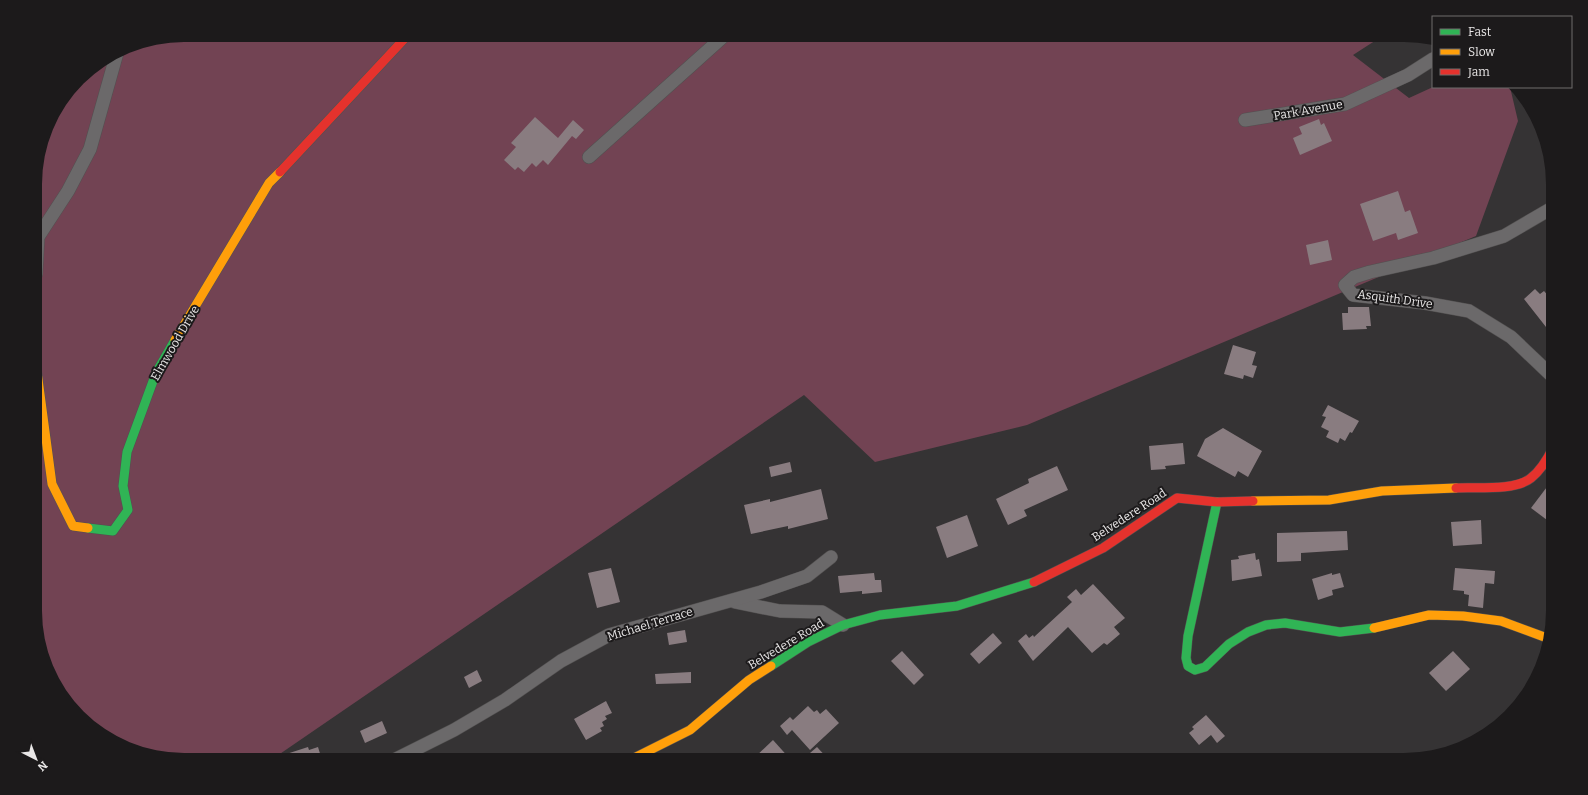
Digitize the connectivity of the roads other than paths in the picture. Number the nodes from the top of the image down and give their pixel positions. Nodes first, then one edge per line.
1 (401, 42) edge
2 (717, 42) edge
3 (115, 60) edge
4 (1432, 60) edge
5 (1245, 120) dead end
6 (589, 157) dead end
7 (1546, 212) edge
8 (42, 231) edge
9 (1546, 370) edge
10 (42, 409) edge
11 (1546, 460) edge
12 (1217, 502) junction
13 (832, 557) dead end
14 (726, 601) junction
15 (843, 625) junction
16 (1543, 637) edge
17 (408, 753) edge
18 (644, 753) edge

1 - 10 street, Elmwood Drive
2 - 6 street
3 - 8 street
4 - 5 street, Park Avenue
7 - 9 street, Asquith Drive
11 - 12 street
12 - 15 street, Belvedere Road
12 - 16 street
13 - 14 street, Michael Terrace
14 - 15 street
14 - 17 street, Michael Terrace
15 - 18 street, Belvedere Road

